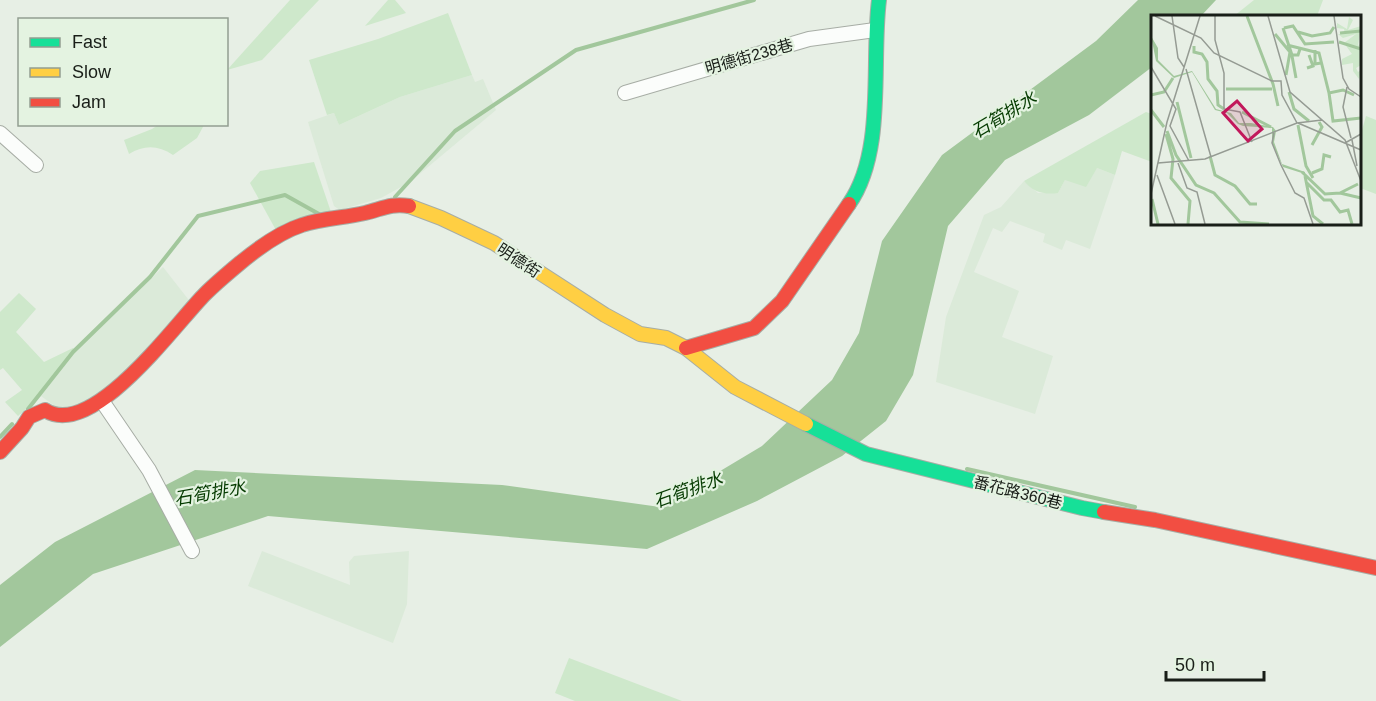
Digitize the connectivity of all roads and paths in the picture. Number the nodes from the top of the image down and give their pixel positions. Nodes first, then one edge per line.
1 (879, 0) edge
2 (875, 30) junction
3 (625, 93) dead end
4 (0, 134) edge
5 (36, 165) dead end
6 (686, 348) junction
7 (102, 401) junction
8 (0, 452) edge
9 (192, 551) dead end
10 (1376, 568) edge

1 - 2 street
2 - 3 street, 明德街238巷
2 - 6 street
4 - 5 street
6 - 7 street, 明德街
6 - 10 street, 番花路360巷
7 - 8 street, 明德街
7 - 9 street

